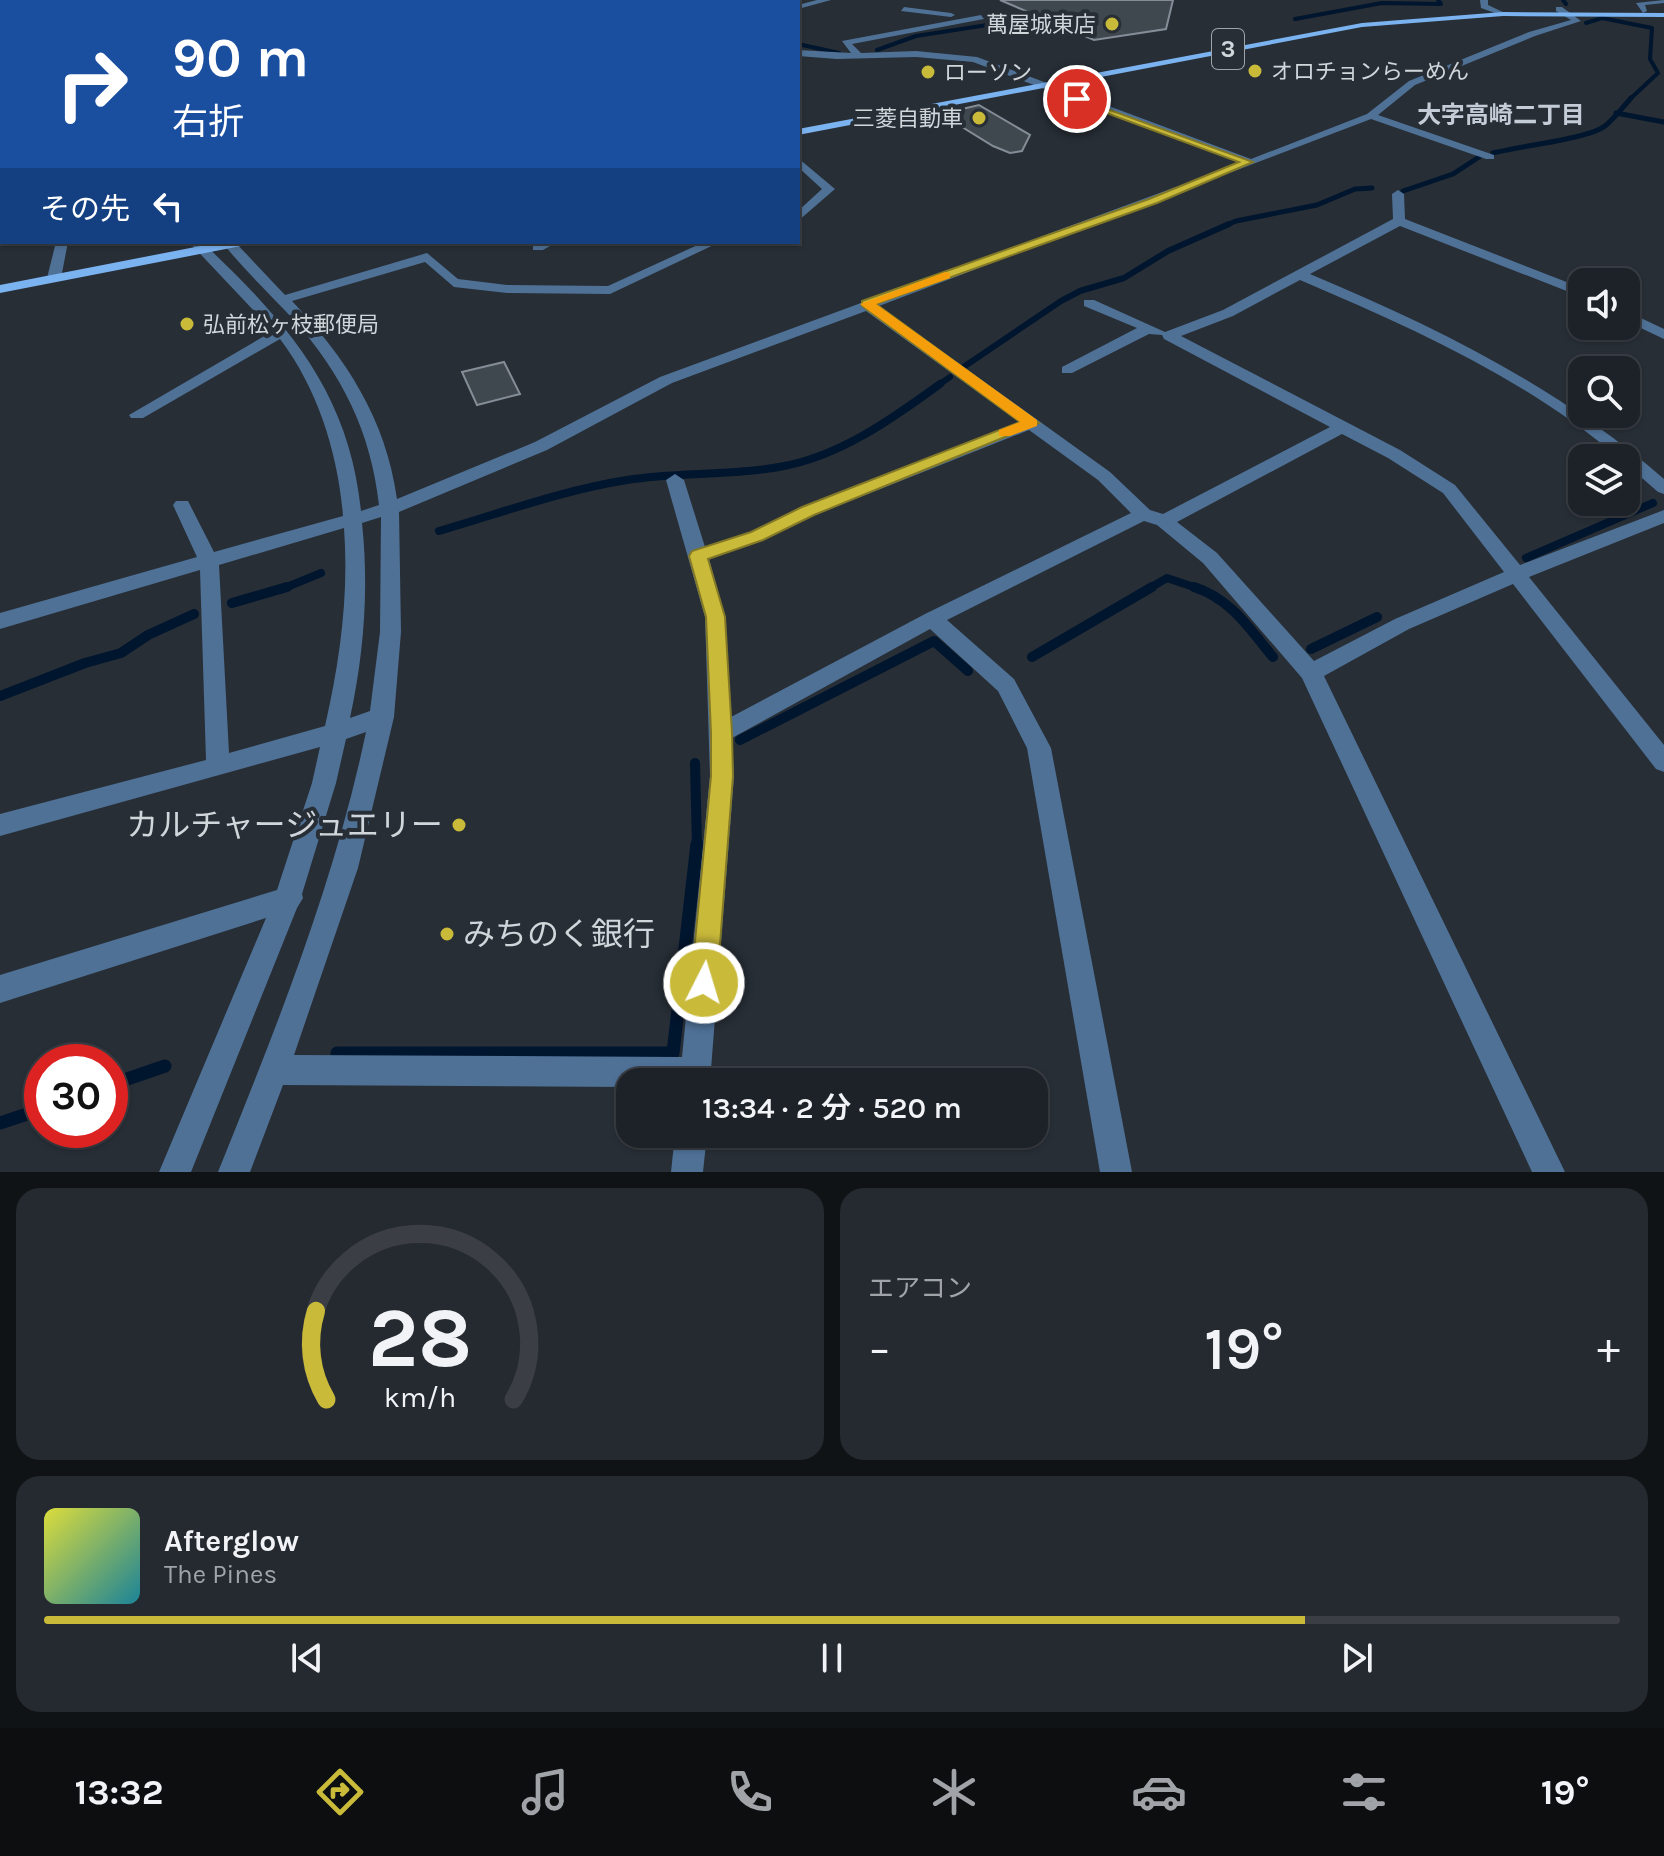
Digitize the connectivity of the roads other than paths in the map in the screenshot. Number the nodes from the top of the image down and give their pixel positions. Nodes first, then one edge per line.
1 (827, 0) edge
2 (1484, 0) edge
3 (1664, 1) edge
4 (1645, 4) edge
5 (800, 7) edge
6 (904, 9) dead end
7 (1563, 11) junction
8 (1498, 12) junction
9 (1664, 13) edge
10 (981, 17) dead end
11 (966, 19) junction
12 (800, 53) edge
13 (858, 55) junction
14 (1034, 82) junction
15 (1371, 116) junction
16 (800, 125) edge
17 (800, 132) edge
18 (1490, 157) dead end
19 (1248, 162) junction
20 (800, 163) edge
21 (1398, 194) dead end
22 (800, 215) edge
23 (1399, 221) junction
24 (62, 244) edge
25 (234, 244) edge
26 (710, 244) edge
27 (194, 245) edge
28 (55, 272) junction
29 (1300, 275) junction
30 (0, 277) edge
31 (1568, 287) edge
32 (0, 289) edge
33 (285, 299) junction
34 (1089, 303) dead end
35 (866, 304) junction
36 (1640, 322) edge
37 (1149, 328) junction
38 (282, 332) junction
39 (1664, 335) edge
40 (1169, 336) junction
41 (1067, 370) dead end
42 (137, 415) dead end
43 (1031, 423) junction
44 (1342, 427) junction
45 (675, 480) dead end
46 (1664, 488) edge
47 (182, 505) dead end
48 (391, 508) junction
49 (1143, 514) junction
50 (1664, 516) edge
51 (356, 518) junction
52 (1164, 521) junction
53 (698, 556) junction
54 (209, 562) junction
55 (1514, 576) junction
56 (932, 619) junction
57 (0, 621) edge
58 (1311, 673) junction
59 (383, 717) junction
60 (721, 733) junction
61 (338, 734) junction
62 (1664, 762) edge
63 (218, 767) junction
64 (0, 825) edge
65 (290, 898) junction
66 (0, 989) edge
67 (697, 1068) edge
68 (273, 1070) junction
69 (616, 1076) edge
70 (690, 1148) edge
71 (175, 1172) edge
72 (234, 1172) edge
73 (687, 1172) edge
74 (1116, 1172) edge
75 (1549, 1172) edge

1 - 5 street
2 - 8 street
3 - 4 street
4 - 7 main road, 3
4 - 9 main road, 3
6 - 11 street
7 - 8 main road, 3
7 - 9 main road, 3
7 - 15 street
8 - 14 main road, 3
10 - 11 street
11 - 13 street
12 - 13 street
13 - 14 street
14 - 16 main road, 3
14 - 17 main road, 3
14 - 19 street
15 - 18 street
15 - 19 street
19 - 35 street
20 - 22 street
21 - 23 street
23 - 29 street
23 - 31 street
24 - 28 street
25 - 33 street
26 - 33 street
27 - 28 main road
27 - 28 main road
27 - 38 street
28 - 30 main road
28 - 32 main road
29 - 40 street
29 - 46 street
33 - 48 street
34 - 37 street
35 - 43 street
35 - 48 street
36 - 39 street
37 - 40 street
37 - 41 street
38 - 42 street
38 - 51 street
40 - 44 street
43 - 49 street
43 - 53 street
44 - 52 street
44 - 55 street
45 - 53 street
47 - 54 street
48 - 51 street
48 - 59 street
49 - 52 street
49 - 56 street
50 - 55 street
51 - 54 street
51 - 61 street
52 - 58 street
53 - 60 street
54 - 57 street
54 - 63 street
55 - 58 street
55 - 62 street
56 - 60 street
56 - 74 street
58 - 75 street
59 - 61 street
59 - 68 street
60 - 67 street
61 - 63 street
61 - 65 street
63 - 64 street
65 - 66 street
65 - 71 street
68 - 69 street
68 - 72 street
70 - 73 street

